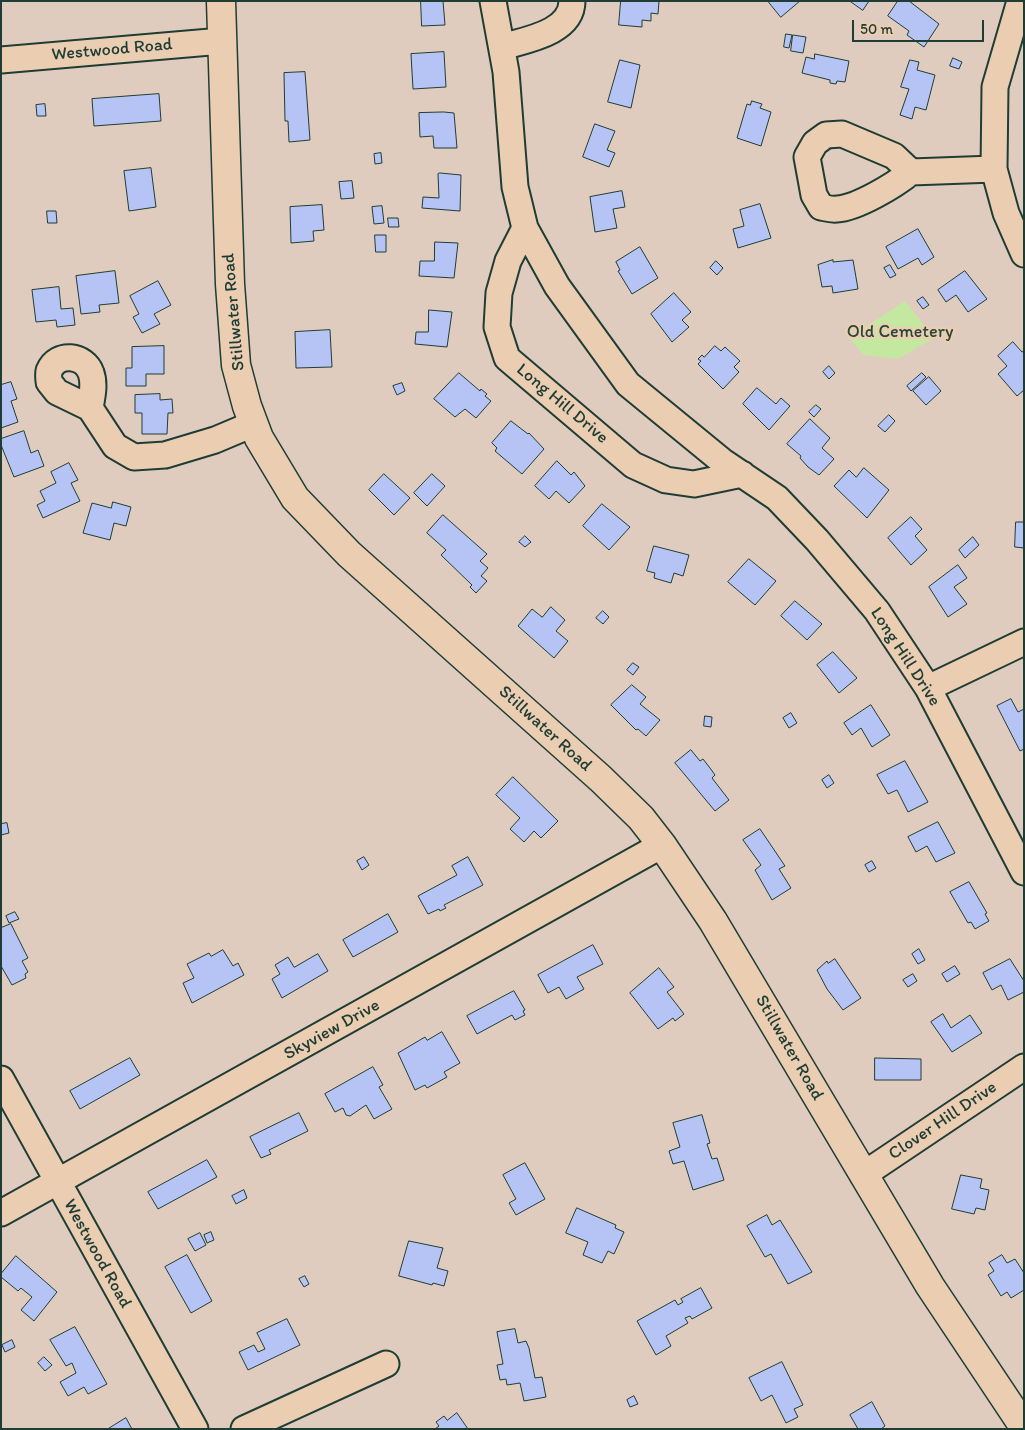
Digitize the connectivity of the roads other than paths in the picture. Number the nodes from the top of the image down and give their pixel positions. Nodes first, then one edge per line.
1 (221, 1) edge
2 (494, 1) edge
3 (572, 1) edge
4 (1020, 1) edge
5 (222, 41) junction
6 (502, 47) junction
7 (1, 60) edge
8 (994, 170) junction
9 (911, 172) dead end
10 (525, 228) junction
11 (1024, 254) edge
12 (90, 408) dead end
13 (253, 424) junction
14 (742, 474) junction
15 (1024, 642) edge
16 (928, 688) junction
17 (662, 845) junction
18 (1024, 872) edge
19 (1024, 1067) edge
20 (1, 1079) edge
21 (863, 1175) junction
22 (56, 1180) junction
23 (1, 1213) edge
24 (386, 1364) dead end
25 (1024, 1427) edge
26 (195, 1429) edge
27 (244, 1429) edge

1 - 5 main road, Stillwater Road
2 - 6 street, Long Hill Drive
3 - 6 street
4 - 8 street
5 - 7 street, Westwood Road
5 - 13 main road, Stillwater Road
6 - 10 street, Long Hill Drive
8 - 9 street
8 - 11 street
10 - 14 street, Long Hill Drive
10 - 14 street, Long Hill Drive
12 - 13 street
13 - 17 main road, Stillwater Road
14 - 16 street, Long Hill Drive
15 - 16 street
16 - 18 street, Long Hill Drive
17 - 21 main road, Stillwater Road
17 - 22 street, Skyview Drive
19 - 21 street, Clover Hill Drive
20 - 22 street, Westwood Road
21 - 25 main road, Stillwater Road
22 - 23 street, Skyview Drive
22 - 26 street, Westwood Road
24 - 27 street

